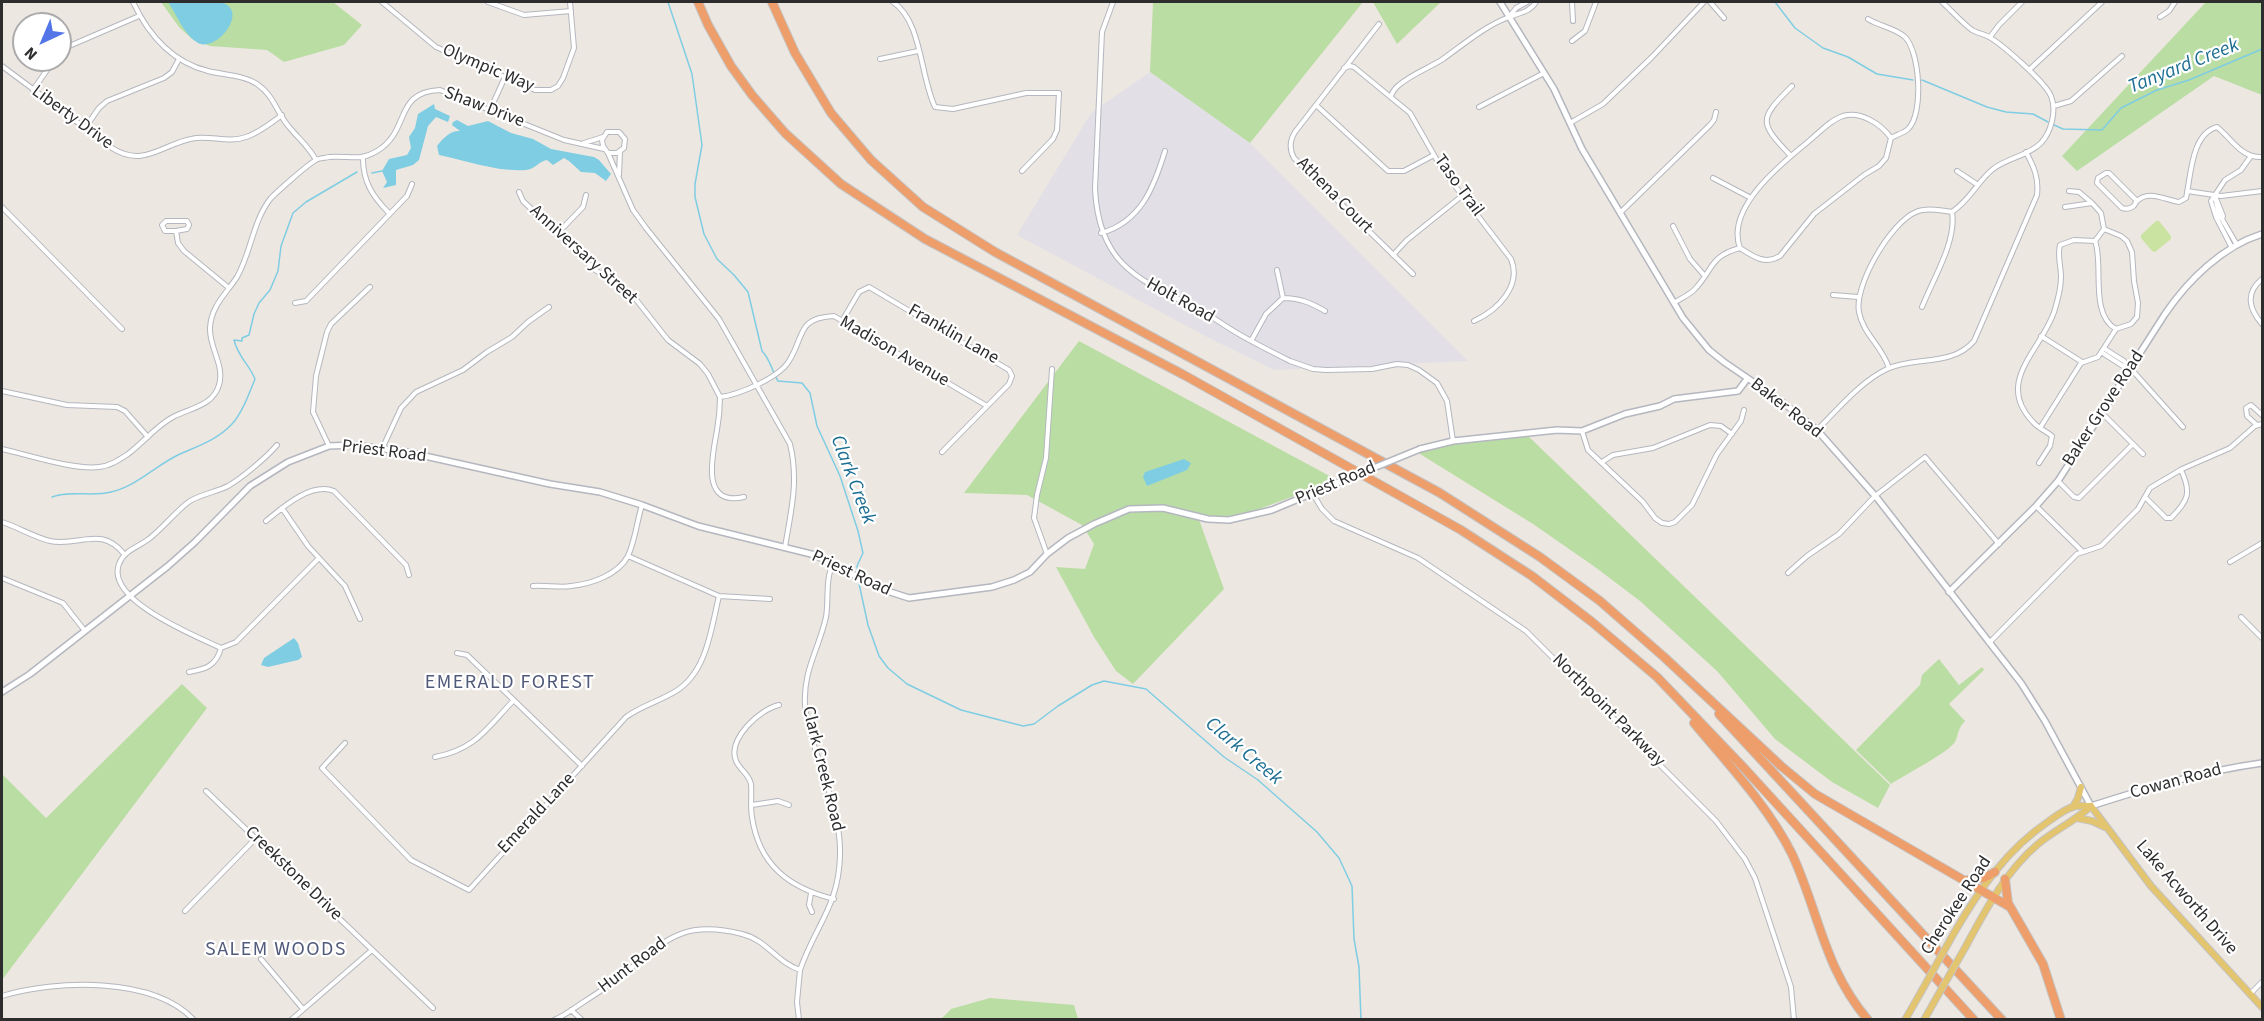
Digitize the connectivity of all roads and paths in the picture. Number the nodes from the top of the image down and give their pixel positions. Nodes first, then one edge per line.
1 (133, 2) edge
2 (382, 2) edge
3 (488, 2) edge
4 (570, 2) edge
5 (698, 2) edge
6 (772, 2) edge
7 (893, 2) edge
8 (1113, 2) edge
9 (1500, 2) edge
10 (1527, 2) edge
11 (1536, 2) edge
12 (1572, 2) edge
13 (1596, 2) edge
14 (1704, 2) edge
15 (1710, 2) edge
16 (1942, 2) edge
17 (2020, 2) edge
18 (2102, 2) edge
19 (2175, 2) edge
20 (571, 11) junction
21 (139, 16) junction
22 (1509, 17) junction
23 (2160, 17) dead end
24 (1724, 18) dead end
25 (1868, 19) dead end
26 (1573, 21) dead end
27 (1379, 24) dead end
28 (1990, 37) junction
29 (1572, 41) dead end
30 (72, 45) edge
31 (918, 51) junction
32 (2122, 56) dead end
33 (179, 59) junction
34 (880, 59) dead end
35 (2, 66) edge
36 (1344, 68) junction
37 (2029, 70) junction
38 (46, 72) edge
39 (1544, 73) junction
40 (505, 77) junction
41 (1792, 86) dead end
42 (33, 90) junction
43 (1391, 96) junction
44 (1317, 105) junction
45 (2054, 106) junction
46 (1479, 107) dead end
47 (490, 110) junction
48 (1716, 112) dead end
49 (282, 115) junction
50 (1570, 123) junction
51 (85, 128) junction
52 (603, 137) junction
53 (1891, 138) junction
54 (584, 144) junction
55 (606, 151) junction
56 (1165, 151) dead end
57 (620, 152) junction
58 (2026, 153) junction
59 (1434, 155) junction
60 (1791, 156) junction
61 (2251, 156) junction
62 (2262, 157) edge
63 (363, 159) junction
64 (316, 160) junction
65 (1022, 171) dead end
66 (1957, 171) dead end
67 (619, 176) junction
68 (1713, 178) dead end
69 (412, 184) dead end
70 (1978, 185) junction
71 (2070, 191) dead end
72 (2187, 191) junction
73 (519, 192) dead end
74 (2262, 192) edge
75 (586, 195) dead end
76 (1463, 195) junction
77 (2215, 196) junction
78 (1750, 198) junction
79 (2136, 202) junction
80 (2092, 203) junction
81 (2, 207) edge
82 (2065, 207) dead end
83 (1952, 212) junction
84 (389, 213) junction
85 (1620, 214) junction
86 (1673, 226) dead end
87 (2104, 230) junction
88 (176, 231) junction
89 (1101, 233) junction
90 (557, 234) junction
91 (2262, 234) edge
92 (2095, 241) junction
93 (2235, 247) junction
94 (1740, 248) junction
95 (1393, 255) junction
96 (1276, 270) dead end
97 (1413, 274) dead end
98 (1704, 275) junction
99 (2262, 279) edge
100 (370, 287) dead end
101 (229, 288) junction
102 (1833, 295) dead end
103 (1858, 297) junction
104 (1283, 298) junction
105 (295, 303) dead end
106 (1674, 303) junction
107 (549, 307) dead end
108 (1922, 307) dead end
109 (1325, 311) dead end
110 (842, 321) junction
111 (1474, 321) dead end
112 (2262, 324) edge
113 (122, 329) dead end
114 (2116, 329) junction
115 (2041, 336) junction
116 (1251, 341) junction
117 (2103, 350) junction
118 (2082, 362) junction
119 (1889, 368) junction
120 (1052, 369) dead end
121 (2129, 370) junction
122 (1748, 379) junction
123 (756, 384) junction
124 (2, 391) edge
125 (720, 397) junction
126 (987, 406) junction
127 (1744, 410) dead end
128 (2102, 412) junction
129 (2262, 415) edge
130 (2260, 425) edge
131 (2183, 427) dead end
132 (2040, 428) junction
133 (1817, 430) junction
134 (1582, 431) junction
135 (1732, 434) junction
136 (148, 437) junction
137 (1452, 441) junction
138 (2133, 444) junction
139 (277, 445) dead end
140 (329, 446) junction
141 (2, 449) edge
142 (382, 449) junction
143 (942, 452) dead end
144 (2143, 454) dead end
145 (1602, 462) junction
146 (2039, 463) dead end
147 (2181, 470) junction
148 (2058, 481) junction
149 (1314, 494) junction
150 (1875, 496) junction
151 (744, 497) dead end
152 (2146, 498) junction
153 (642, 505) junction
154 (2036, 506) junction
155 (282, 508) junction
156 (266, 521) dead end
157 (2, 522) edge
158 (1999, 543) junction
159 (2262, 543) edge
160 (785, 548) junction
161 (2083, 552) junction
162 (124, 554) junction
163 (1047, 554) junction
164 (628, 556) junction
165 (319, 558) junction
166 (2229, 562) dead end
167 (833, 564) junction
168 (1788, 573) dead end
169 (409, 574) dead end
170 (2, 578) edge
171 (533, 586) dead end
172 (1949, 592) junction
173 (130, 595) junction
174 (719, 596) junction
175 (770, 599) dead end
176 (2241, 617) dead end
177 (360, 619) dead end
178 (85, 631) junction
179 (2262, 638) edge
180 (1989, 643) junction
181 (221, 648) junction
182 (457, 653) dead end
183 (1664, 657) junction
184 (189, 672) dead end
185 (1657, 677) junction
186 (2, 692) edge
187 (514, 700) junction
188 (779, 705) dead end
189 (345, 743) dead end
190 (435, 756) dead end
191 (2262, 763) edge
192 (582, 766) junction
193 (2081, 787) junction
194 (206, 791) dead end
195 (789, 805) dead end
196 (752, 806) junction
197 (2091, 806) junction
198 (2073, 807) junction
199 (2077, 818) junction
200 (2107, 828) junction
201 (256, 838) junction
202 (1995, 872) junction
203 (2005, 879) junction
204 (1966, 880) junction
205 (1981, 890) junction
206 (811, 893) junction
207 (1994, 897) junction
208 (834, 899) junction
209 (2010, 907) junction
210 (185, 911) dead end
211 (812, 912) dead end
212 (372, 950) junction
213 (261, 959) dead end
214 (800, 970) junction
215 (2262, 982) edge
216 (2250, 994) junction
217 (2, 996) edge
218 (2262, 1007) edge
219 (433, 1008) dead end
220 (303, 1009) junction
221 (571, 1010) junction
222 (194, 1020) edge
223 (291, 1020) edge
224 (554, 1020) edge
225 (582, 1020) edge
226 (799, 1020) edge
227 (1794, 1020) edge
228 (1868, 1020) edge
229 (1905, 1020) edge
230 (1923, 1020) edge
231 (1974, 1020) edge
232 (2002, 1020) edge
233 (2061, 1020) edge

1 - 21 street
2 - 40 street, Olympic Way
3 - 20 street
4 - 20 street, Olympic Way
5 - 185 highway
6 - 183 highway
7 - 31 street
8 - 89 street, Holt Road
9 - 22 street, Baker Road
10 - 22 street
11 - 22 street
12 - 26 street
13 - 29 street
14 - 50 street
15 - 24 street
16 - 28 street
17 - 28 street
18 - 37 street
19 - 23 street
20 - 40 street, Olympic Way
21 - 30 street
21 - 33 street
22 - 39 street, Baker Road
22 - 43 street
25 - 53 street
27 - 36 street, Athena Court
28 - 37 street
31 - 34 street
31 - 65 street
32 - 45 street
33 - 49 street
33 - 51 street
35 - 42 street, Liberty Drive
36 - 43 street, Taso Trail
36 - 44 street, Athena Court
37 - 45 street
38 - 42 street
39 - 46 street
39 - 50 street, Baker Road
40 - 47 street
41 - 60 street
42 - 51 street, Liberty Drive
43 - 59 street, Taso Trail
44 - 59 street
44 - 95 street, Athena Court
45 - 58 street
47 - 54 street, Shaw Drive
47 - 63 street, Shaw Drive
48 - 85 street
49 - 51 street, Liberty Drive
49 - 64 street
50 - 85 street, Baker Road
52 - 54 street
52 - 55 street
52 - 57 street
53 - 60 street
53 - 94 street
54 - 55 street, Shaw Drive
55 - 57 street
55 - 67 street
56 - 89 street
57 - 67 street
58 - 70 street
58 - 119 street
59 - 76 street, Taso Trail
60 - 78 street
61 - 62 street
61 - 72 street
61 - 77 street
63 - 64 street
63 - 84 street
64 - 101 street
66 - 70 street
67 - 123 street
68 - 78 street
69 - 84 street
70 - 83 street
71 - 80 street
72 - 77 street
72 - 79 street
73 - 90 street, Anniversary Street
74 - 77 street
75 - 90 street
76 - 95 street
76 - 111 street, Taso Trail
77 - 93 street
77 - 93 street
78 - 94 street
79 - 79 street
80 - 82 street
80 - 87 street
81 - 113 street
83 - 103 street
83 - 108 street
84 - 105 street
85 - 106 street, Baker Road
86 - 98 street
87 - 92 street
87 - 114 street
88 - 88 street
88 - 101 street
89 - 116 street, Holt Road
90 - 125 street, Anniversary Street
91 - 93 street, Baker Grove Road
92 - 114 street
92 - 115 street
93 - 121 street, Baker Grove Road
94 - 98 street
95 - 97 street, Athena Court
96 - 104 street
98 - 106 street
99 - 112 street
100 - 140 street
101 - 136 street
102 - 103 street
103 - 119 street
104 - 109 street
104 - 116 street
106 - 122 street, Baker Road
107 - 142 street
110 - 123 street, Madison Avenue
110 - 126 street, Madison Avenue
110 - 126 street, Franklin Lane
114 - 117 street
115 - 118 street
115 - 132 street
116 - 137 street, Holt Road
117 - 118 street
117 - 121 street
118 - 132 street
119 - 133 street
120 - 163 street
121 - 128 street, Baker Grove Road
121 - 131 street
122 - 133 street, Baker Road
122 - 134 street, Priest Road
123 - 125 street
123 - 160 street
124 - 136 street
125 - 151 street
126 - 143 street, Franklin Lane
127 - 135 street
128 - 138 street
128 - 148 street, Baker Grove Road
129 - 130 street
130 - 147 street
132 - 146 street
133 - 150 street, Baker Road
134 - 137 street, Priest Road
134 - 145 street
135 - 145 street
135 - 145 street
136 - 141 street
137 - 149 street, Priest Road, bridge
138 - 144 street
138 - 148 street
139 - 162 street
140 - 142 street, Priest Road
140 - 173 street, Priest Road
142 - 153 street, Priest Road
147 - 152 street
147 - 152 street
148 - 154 street, Baker Grove Road
149 - 163 street, Priest Road
149 - 227 street, Northpoint Parkway
150 - 158 street
150 - 168 street
150 - 172 street, Baker Road
152 - 161 street
153 - 160 street, Priest Road
153 - 164 street
154 - 158 street, Baker Grove Road
154 - 161 street
155 - 156 street
155 - 165 street
155 - 169 street
157 - 162 street
158 - 172 street, Baker Grove Road
159 - 166 street
160 - 167 street, Priest Road
161 - 180 street
162 - 173 street
163 - 167 street, Priest Road
164 - 171 street
164 - 174 street
165 - 177 street
165 - 181 street
167 - 208 street, Clark Creek Road
170 - 178 street
172 - 180 street, Baker Road
173 - 178 street, Priest Road
173 - 181 street
174 - 175 street
174 - 192 street, Emerald Lane
176 - 179 street
178 - 186 street, Priest Road
180 - 193 street, Baker Road
181 - 184 street
182 - 187 street
183 - 204 highway
183 - 232 highway
185 - 228 highway
185 - 231 highway
187 - 190 street
187 - 192 street
188 - 196 street
189 - 192 street, Emerald Lane
191 - 197 street, Cowan Road
193 - 197 street, Baker Road
193 - 198 main road
194 - 201 street, Creekstone Drive
195 - 196 street
196 - 206 street
197 - 198 main road, Cherokee Road
197 - 199 main road, Cherokee Road
197 - 200 main road, Lake Acworth Drive
198 - 202 main road, Cherokee Road
199 - 200 main road
199 - 203 main road, Cherokee Road
200 - 216 main road, Lake Acworth Drive
201 - 210 street
201 - 212 street, Creekstone Drive
202 - 204 highway
202 - 205 main road, Cherokee Road
203 - 207 main road, Cherokee Road
203 - 209 highway
204 - 205 highway
205 - 207 highway
205 - 229 main road, Cherokee Road, bridge
206 - 208 street
206 - 211 street
207 - 209 highway
207 - 230 main road, Cherokee Road, bridge
208 - 214 street, Clark Creek Road
209 - 233 highway
212 - 219 street, Creekstone Drive
212 - 220 street
213 - 220 street
214 - 221 street, Hunt Road
214 - 226 street
215 - 216 street
216 - 218 main road, Lake Acworth Drive
217 - 222 street
220 - 223 street
221 - 224 street, Hunt Road
221 - 225 street

